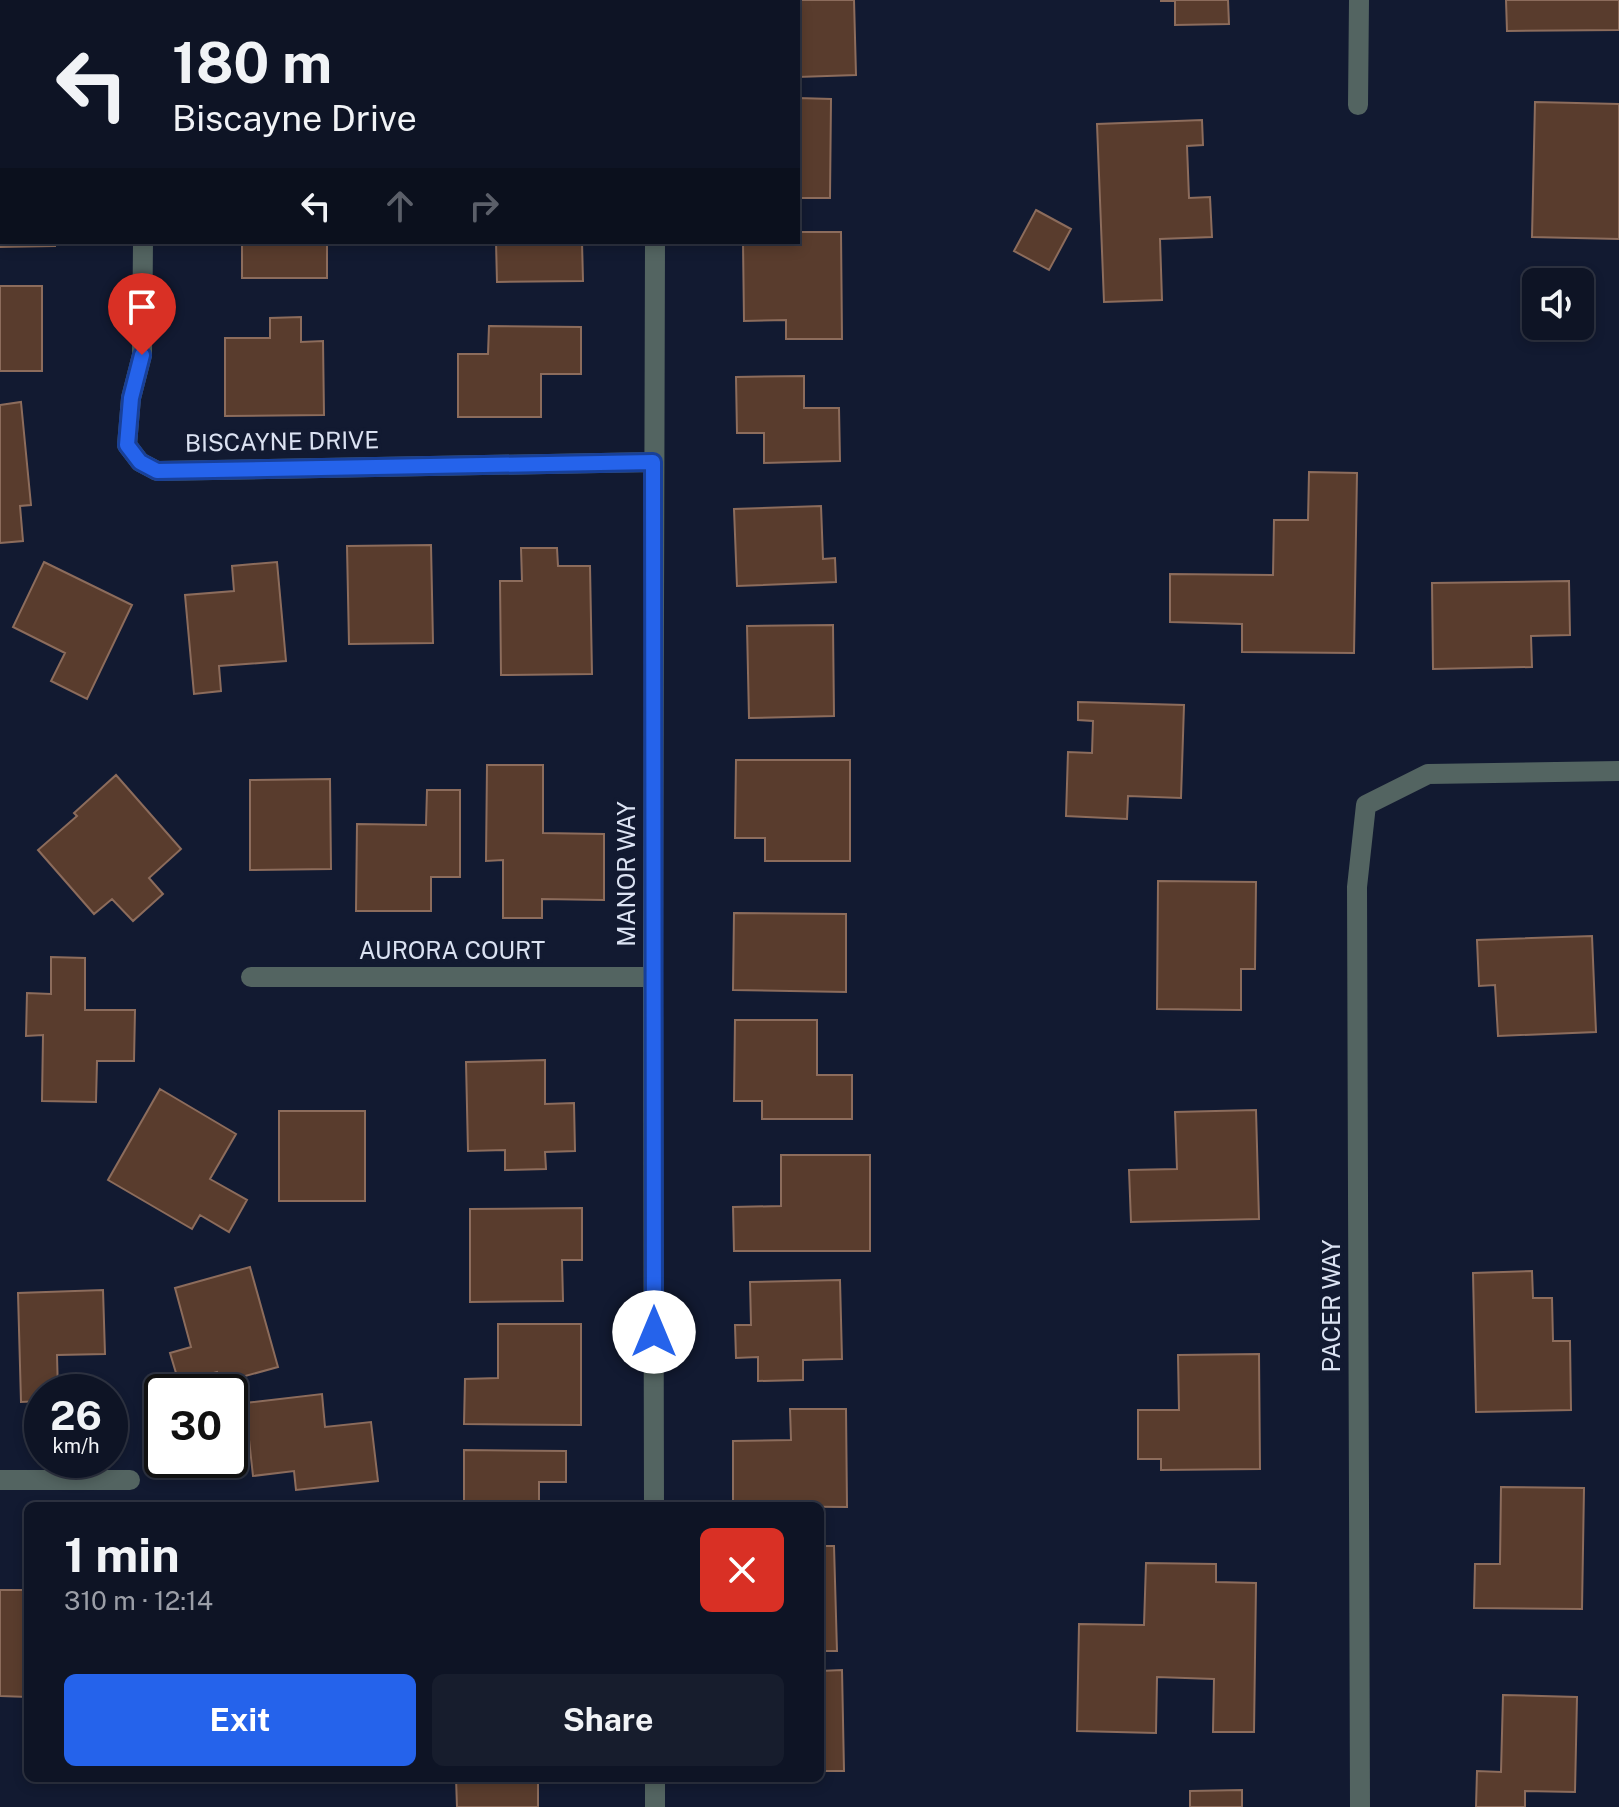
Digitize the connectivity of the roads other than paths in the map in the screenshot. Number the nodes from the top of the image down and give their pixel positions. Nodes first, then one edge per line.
1 (1359, 0) edge
2 (1358, 105) dead end
3 (143, 244) edge
4 (655, 244) edge
5 (653, 462) junction
6 (1619, 771) edge
7 (251, 977) dead end
8 (653, 977) junction
9 (0, 1480) edge
10 (130, 1480) dead end
11 (654, 1502) edge
12 (655, 1782) edge
13 (655, 1807) edge
14 (1360, 1807) edge

1 - 2 street
3 - 5 street, BISCAYNE DRIVE
4 - 5 street, MANOR WAY
5 - 8 street, MANOR WAY
6 - 14 street, PACER WAY
7 - 8 street, AURORA COURT
8 - 11 street, MANOR WAY
9 - 10 street
12 - 13 street

